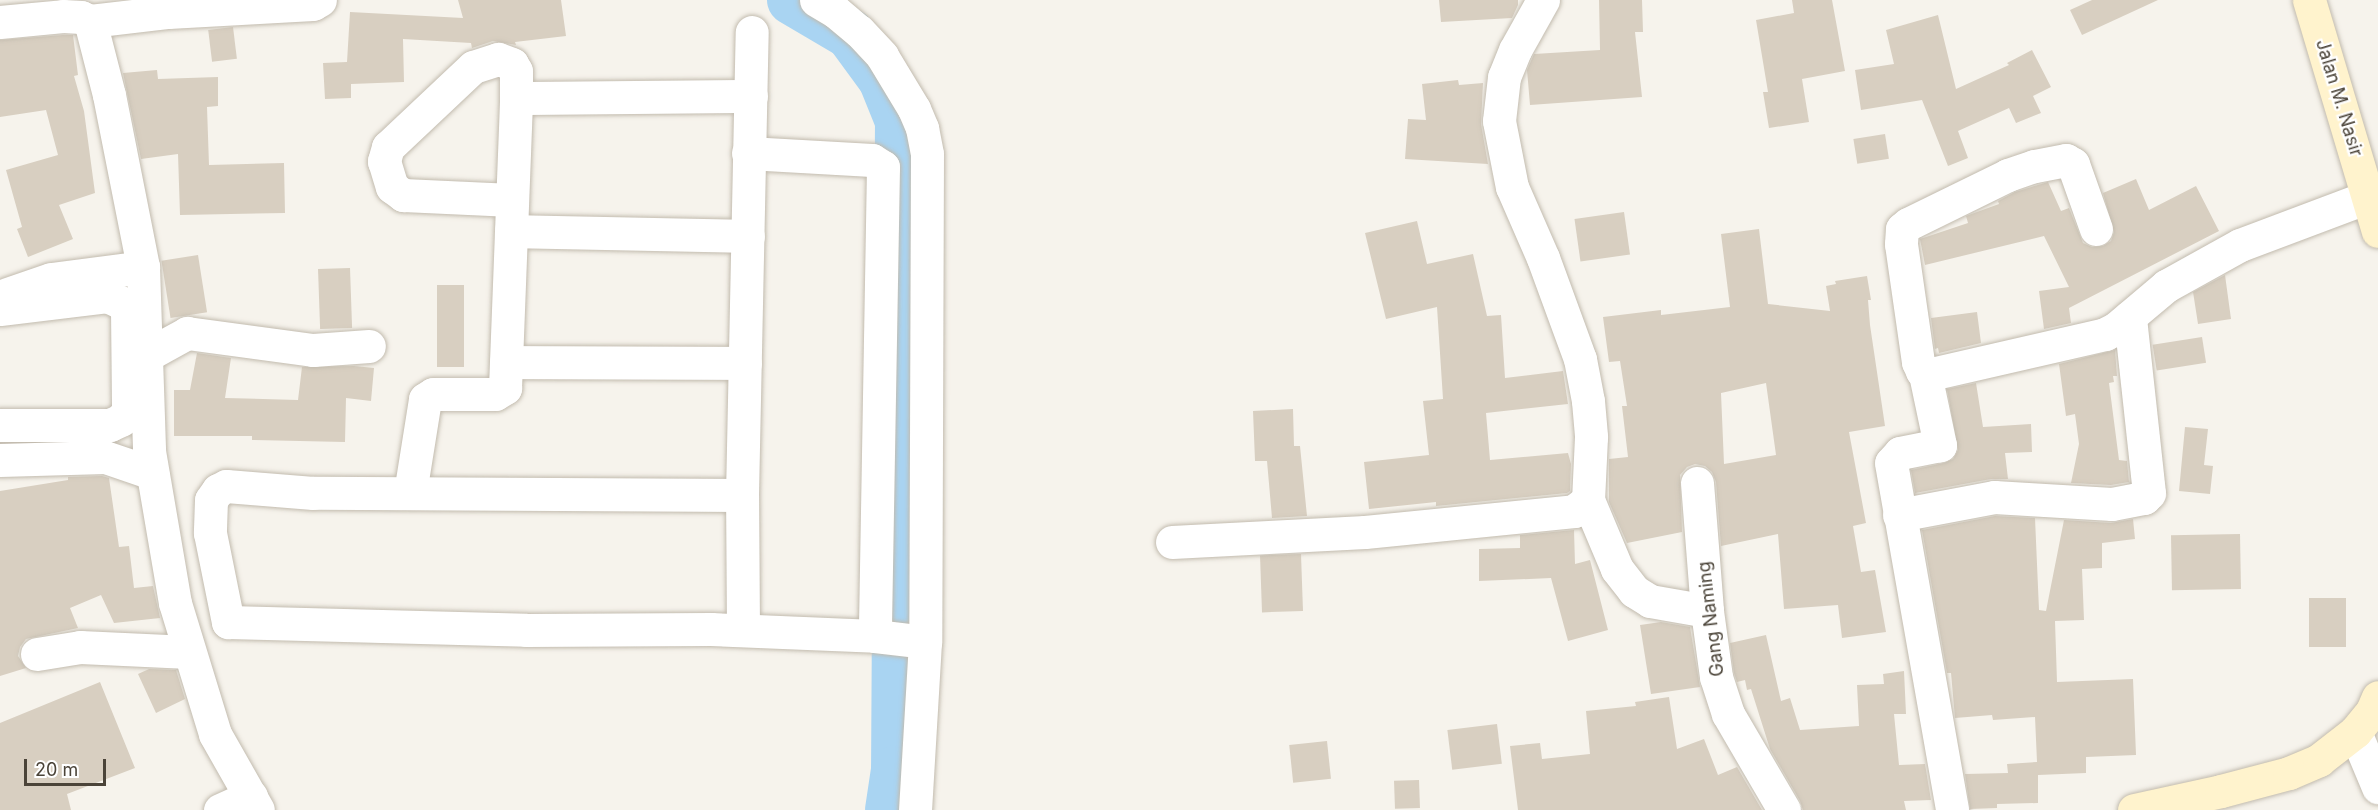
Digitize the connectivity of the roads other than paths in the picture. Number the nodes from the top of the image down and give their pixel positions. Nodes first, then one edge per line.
1 (320, 0) edge
2 (816, 0) edge
3 (1542, 0) edge
4 (2309, 0) edge
5 (90, 21) junction
6 (0, 22) edge
7 (753, 32) dead end
8 (751, 96) junction
9 (516, 98) junction
10 (748, 153) junction
11 (2368, 197) junction
12 (512, 216) junction
13 (2096, 229) dead end
14 (2378, 231) edge
15 (748, 236) junction
16 (143, 267) junction
17 (0, 296) edge
18 (0, 309) edge
19 (2130, 317) junction
20 (369, 346) dead end
21 (147, 355) junction
22 (506, 362) junction
23 (745, 363) junction
24 (1925, 374) junction
25 (0, 425) edge
26 (0, 460) edge
27 (152, 473) junction
28 (1697, 483) dead end
29 (410, 493) junction
30 (742, 495) junction
31 (1588, 500) junction
32 (1899, 515) junction
33 (1172, 542) dead end
34 (1707, 610) junction
35 (743, 630) junction
36 (900, 639) junction
37 (189, 652) junction
38 (37, 654) dead end
39 (2378, 697) edge
40 (2355, 732) junction
41 (2378, 787) edge
42 (254, 803) edge
43 (220, 810) edge
44 (915, 810) edge
45 (1784, 810) edge
46 (1952, 810) edge
47 (2134, 810) edge

1 - 5 street
2 - 36 street
3 - 31 street
4 - 11 street, Jalan M. Nasir
5 - 6 street
5 - 16 street
7 - 8 street
8 - 9 street
8 - 10 street
9 - 12 street
9 - 12 street
10 - 15 street
10 - 36 street
11 - 14 street, Jalan M. Nasir
11 - 19 street
12 - 15 street
12 - 22 street
13 - 24 street
15 - 23 street
16 - 17 street
16 - 21 street
18 - 25 street
19 - 24 street
19 - 32 street
20 - 21 street
21 - 27 street
22 - 23 street
22 - 29 street
23 - 30 street
24 - 32 street
26 - 27 street
27 - 37 street
28 - 34 street, Gang Naming
29 - 30 street
29 - 35 street
30 - 35 street
31 - 33 street
31 - 34 street
32 - 46 street
34 - 45 street, Gang Naming
35 - 36 street
36 - 44 street
37 - 38 street
37 - 42 street
39 - 40 street
40 - 41 street
40 - 47 street
42 - 43 street

